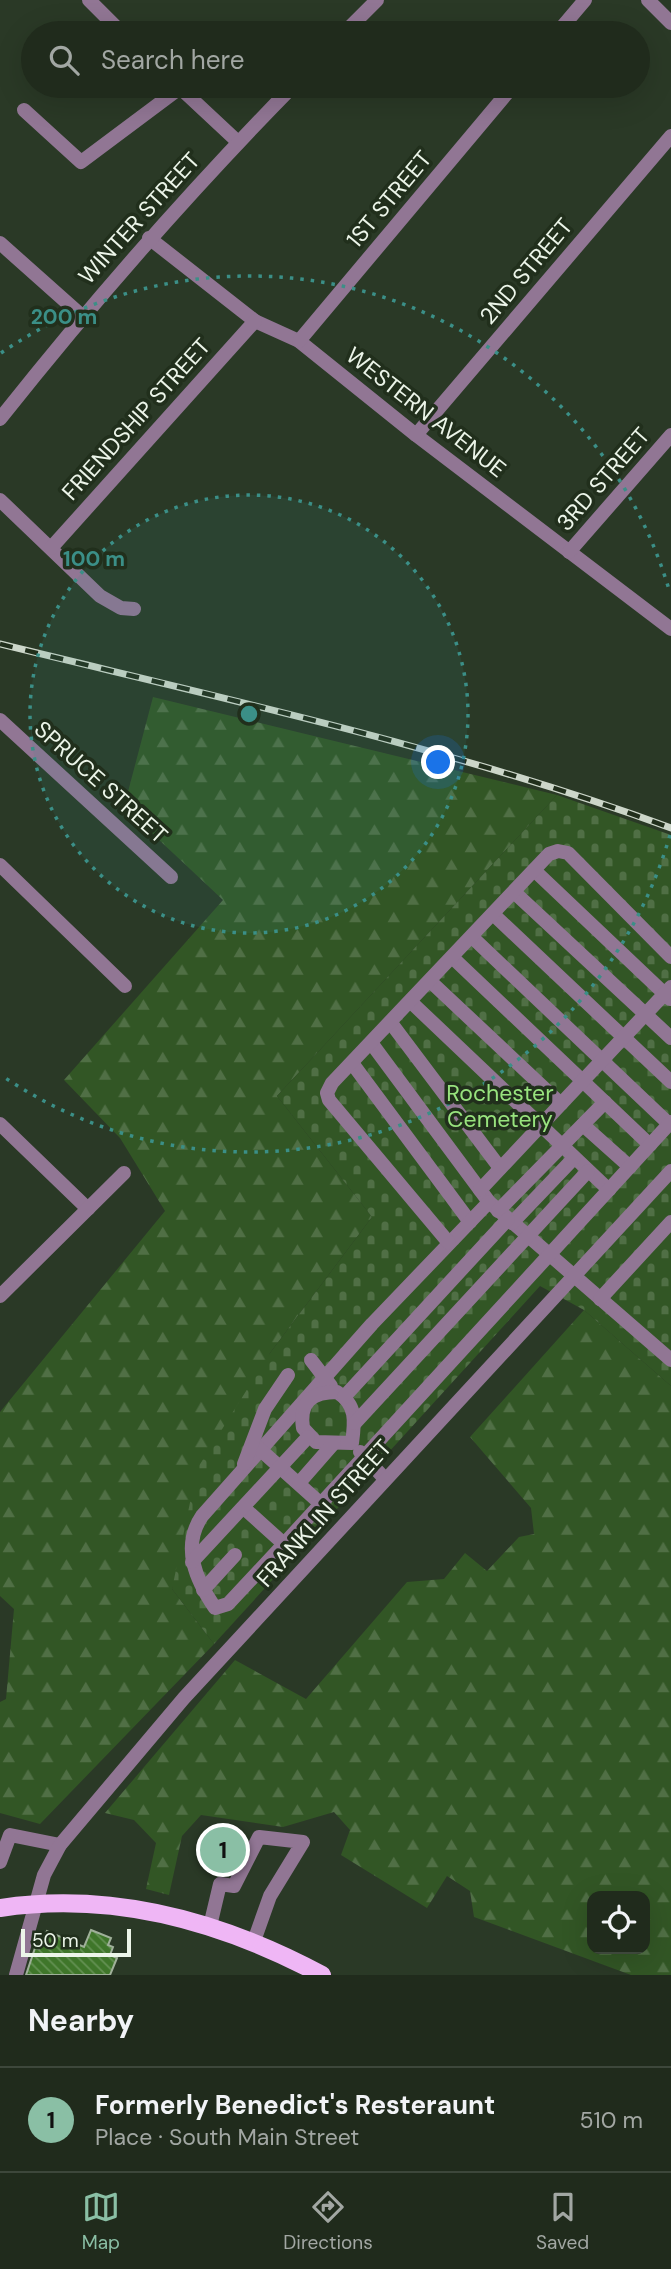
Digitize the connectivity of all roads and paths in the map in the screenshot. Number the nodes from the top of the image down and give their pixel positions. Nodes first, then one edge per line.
1 (89, 0) edge
2 (377, 0) edge
3 (585, 0) edge
4 (648, 0) edge
5 (110, 21) edge
6 (356, 21) edge
7 (567, 21) edge
8 (671, 23) edge
9 (165, 98) edge
10 (191, 98) edge
11 (281, 98) edge
12 (503, 98) edge
13 (24, 110) dead end
14 (671, 136) edge
15 (238, 142) junction
16 (149, 238) junction
17 (0, 243) edge
18 (82, 316) junction
19 (255, 321) junction
20 (299, 341) junction
21 (0, 419) edge
22 (416, 435) junction
23 (671, 435) edge
24 (0, 500) edge
25 (51, 548) junction
26 (569, 552) junction
27 (134, 609) dead end
28 (671, 629) edge
29 (0, 720) edge
30 (0, 864) edge
31 (534, 870) junction
32 (171, 877) dead end
33 (514, 891) junction
34 (493, 914) junction
35 (472, 937) junction
36 (671, 957) edge
37 (453, 958) junction
38 (430, 981) junction
39 (125, 986) dead end
40 (669, 994) edge
41 (411, 1002) junction
42 (646, 1014) junction
43 (391, 1023) junction
44 (624, 1037) junction
45 (671, 1038) edge
46 (372, 1044) junction
47 (602, 1060) junction
48 (352, 1063) junction
49 (582, 1081) junction
50 (671, 1082) edge
51 (604, 1102) junction
52 (561, 1104) junction
53 (670, 1123) edge
54 (540, 1125) junction
55 (583, 1125) junction
56 (3, 1134) edge
57 (650, 1145) junction
58 (563, 1147) junction
59 (574, 1157) junction
60 (630, 1167) junction
61 (500, 1168) junction
62 (588, 1171) junction
63 (671, 1171) edge
64 (124, 1173) dead end
65 (480, 1190) junction
66 (609, 1190) junction
67 (88, 1209) junction
68 (502, 1214) junction
69 (470, 1222) junction
70 (671, 1222) edge
71 (526, 1236) junction
72 (449, 1243) junction
73 (548, 1256) junction
74 (573, 1277) junction
75 (0, 1296) edge
76 (600, 1299) junction
77 (311, 1360) dead end
78 (671, 1360) edge
79 (288, 1375) dead end
80 (324, 1380) junction
81 (340, 1394) junction
82 (308, 1398) junction
83 (355, 1423) junction
84 (308, 1437) junction
85 (352, 1443) junction
86 (334, 1444) junction
87 (256, 1446) junction
88 (364, 1457) junction
89 (282, 1467) junction
90 (385, 1479) junction
91 (299, 1483) junction
92 (321, 1504) junction
93 (244, 1508) junction
94 (284, 1544) junction
95 (235, 1555) dead end
96 (192, 1562) junction
97 (202, 1590) junction
98 (61, 1844) junction
99 (0, 1862) edge
100 (37, 1903) junction
101 (0, 1908) edge
102 (210, 1926) junction
103 (254, 1941) junction
104 (300, 1970) edge
105 (16, 1975) edge
106 (322, 1975) edge

1 - 5 street
2 - 6 street
3 - 7 street
4 - 8 street
9 - 13 street
10 - 15 street
11 - 15 street, WINTER STREET
12 - 20 street, 1ST STREET
14 - 22 street, 2ND STREET
15 - 16 street, WINTER STREET
16 - 18 street, WINTER STREET
16 - 19 street, WESTERN AVENUE
17 - 18 street
18 - 21 street, WINTER STREET
19 - 20 street, WESTERN AVENUE
19 - 25 street, FRIENDSHIP STREET
20 - 22 street, WESTERN AVENUE
22 - 26 street, WESTERN AVENUE
23 - 26 street, 3RD STREET
24 - 25 street
25 - 27 street
26 - 28 street, WESTERN AVENUE
29 - 32 street, SPRUCE STREET
30 - 39 street
31 - 33 street
31 - 36 street
31 - 40 street
33 - 34 street
33 - 42 street
34 - 35 street
34 - 44 street
35 - 37 street
35 - 47 street
37 - 38 street
37 - 49 street
38 - 41 street
38 - 52 street
40 - 42 street
41 - 43 street
41 - 54 street
42 - 44 street
42 - 45 street
43 - 46 street
43 - 61 street
44 - 47 street
44 - 50 street
46 - 48 street
46 - 65 street
47 - 49 street
47 - 53 street
48 - 69 street
48 - 72 street
49 - 51 street
49 - 52 street
51 - 55 street
51 - 57 street
52 - 54 street
53 - 57 street
54 - 58 street
54 - 61 street
55 - 58 street
55 - 60 street
56 - 67 street
57 - 60 street
58 - 59 street
58 - 68 street
59 - 62 street
59 - 68 street
60 - 66 street
61 - 65 street
62 - 66 street
62 - 71 street
63 - 74 street, FRANKLIN STREET
64 - 67 street
65 - 68 street
66 - 73 street
67 - 75 street
68 - 69 street
68 - 71 street
68 - 81 street
69 - 72 street
70 - 76 street
71 - 73 street
71 - 83 street
72 - 80 street
73 - 74 street
73 - 88 street
74 - 76 street
74 - 90 street, FRANKLIN STREET
76 - 78 street
77 - 80 street
79 - 87 street
80 - 81 street
80 - 82 street
81 - 82 street
81 - 83 street
82 - 84 street
82 - 87 street
83 - 85 street
84 - 86 street
84 - 89 street
85 - 86 street
85 - 88 street
86 - 91 street
87 - 89 street
87 - 96 street
88 - 90 street
88 - 92 street
89 - 91 street
89 - 93 street
90 - 98 street, FRANKLIN STREET
91 - 92 street
92 - 94 street
93 - 94 street
93 - 96 street
94 - 97 street
95 - 97 street
96 - 97 street
98 - 99 street
98 - 100 street, FRANKLIN STREET
100 - 101 main road
100 - 102 main road
100 - 105 street, FRANKLIN STREET
102 - 103 main road
102 - 103 street
103 - 104 main road
104 - 106 main road

